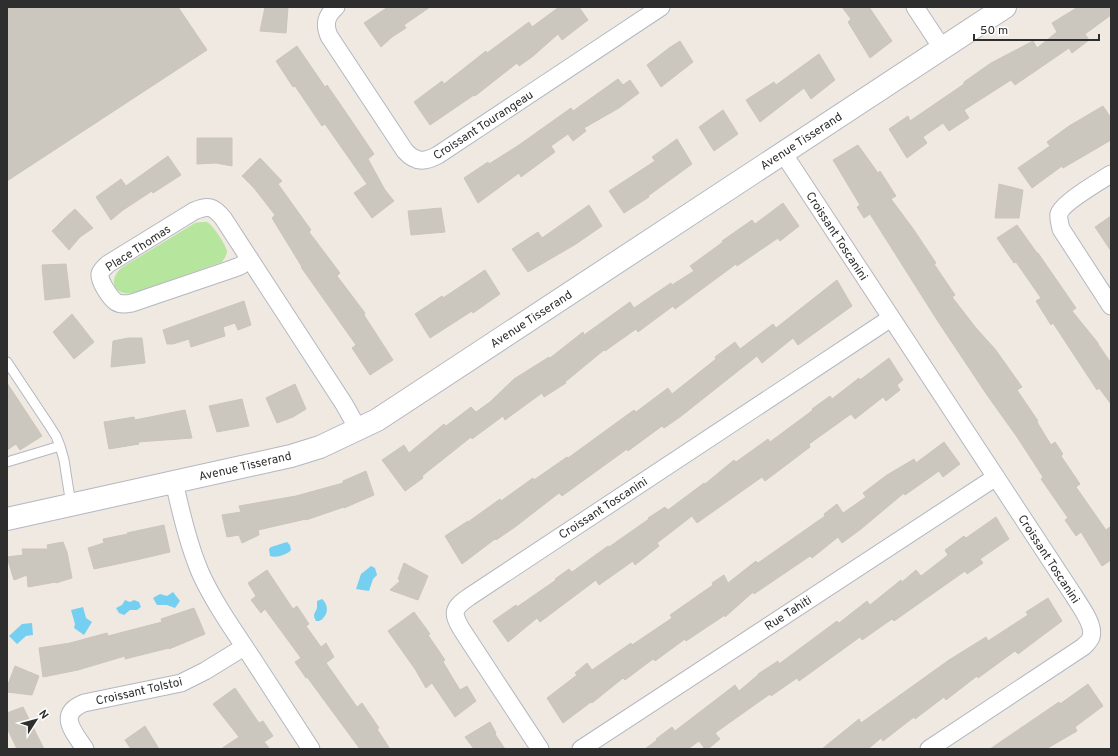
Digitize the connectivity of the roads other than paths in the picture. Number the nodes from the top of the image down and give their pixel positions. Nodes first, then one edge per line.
1 (336, 7) edge
2 (661, 7) edge
3 (915, 7) edge
4 (1005, 7) edge
5 (942, 48) junction
6 (783, 153) junction
7 (1111, 174) edge
8 (250, 259) junction
9 (1111, 306) edge
10 (891, 318) junction
11 (7, 362) edge
12 (358, 430) junction
13 (60, 446) junction
14 (7, 462) edge
15 (996, 477) junction
16 (174, 482) junction
17 (71, 505) junction
18 (7, 519) edge
19 (244, 647) junction
20 (85, 749) edge
21 (311, 749) edge
22 (540, 749) edge
23 (581, 749) edge
24 (929, 749) edge

1 - 2 street, Croissant Tourangeau
3 - 5 street
4 - 5 street, Avenue Tisserand
5 - 6 street, Avenue Tisserand
6 - 10 street, Croissant Toscanini
6 - 12 street, Avenue Tisserand
7 - 9 street
8 - 8 street, Place Thomas
8 - 12 street, Place Thomas
10 - 15 street, Croissant Toscanini
10 - 22 street, Croissant Toscanini
11 - 13 lane
12 - 16 street, Avenue Tisserand
13 - 14 lane
13 - 17 lane
15 - 23 street, Rue Tahiti
15 - 24 street, Croissant Toscanini
16 - 17 street, Avenue Tisserand
16 - 19 street
17 - 18 street, Avenue Tisserand
19 - 20 street, Croissant Tolstoi
19 - 21 street

